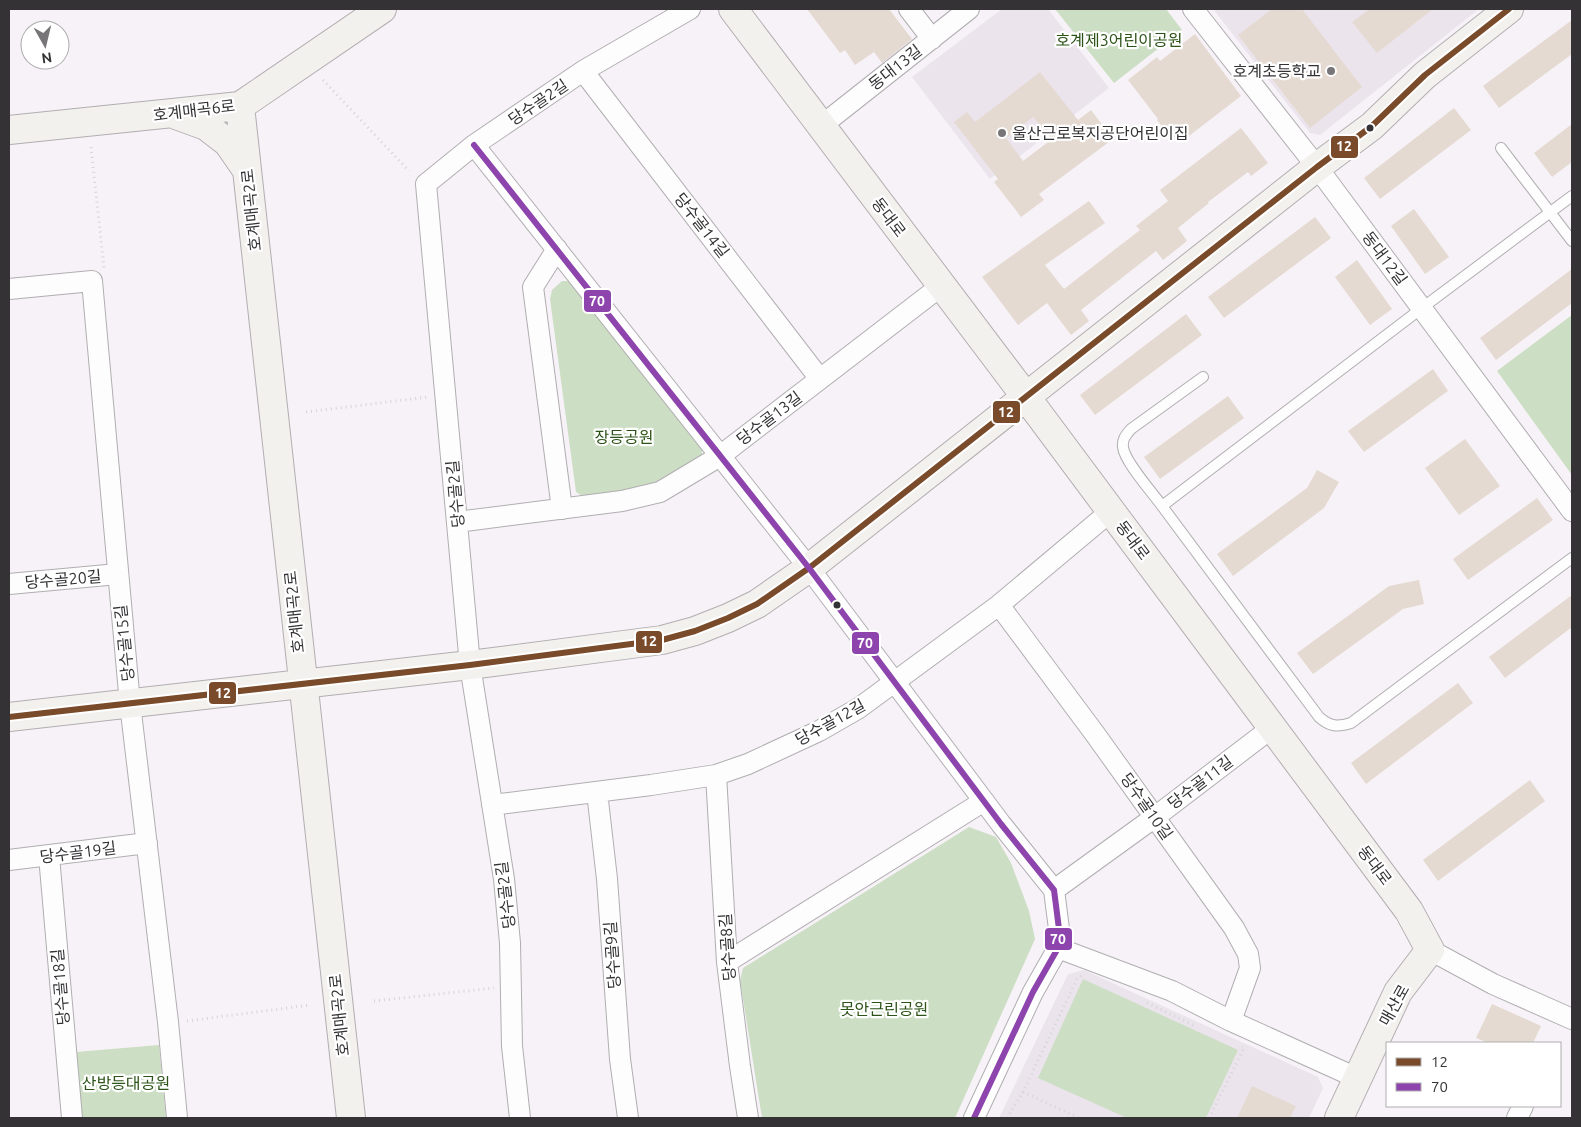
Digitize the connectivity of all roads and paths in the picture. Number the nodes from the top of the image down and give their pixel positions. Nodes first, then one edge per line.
1 (382, 9) edge
2 (690, 9) edge
3 (733, 9) edge
4 (909, 9) edge
5 (970, 9) edge
6 (1193, 9) edge
7 (1509, 9) edge
8 (932, 38) junction
9 (584, 71) junction
10 (323, 80) dead end
11 (240, 106) junction
12 (172, 113) junction
13 (821, 126) junction
14 (9, 130) edge
15 (474, 145) junction
16 (91, 147) dead end
17 (1501, 148) dead end
18 (1317, 167) junction
19 (247, 170) junction
20 (409, 171) dead end
21 (1572, 196) edge
22 (1550, 212) junction
23 (1572, 241) edge
24 (557, 250) junction
25 (104, 275) dead end
26 (941, 286) junction
27 (9, 289) edge
28 (1422, 308) junction
29 (1203, 377) dead end
30 (820, 379) junction
31 (428, 397) dead end
32 (1026, 397) junction
33 (306, 412) dead end
34 (720, 456) junction
35 (1162, 506) junction
36 (562, 509) junction
37 (1572, 510) edge
38 (1111, 511) junction
39 (457, 522) junction
40 (1572, 558) edge
41 (809, 568) junction
42 (118, 574) junction
43 (9, 584) edge
44 (1000, 605) junction
45 (470, 665) junction
46 (895, 682) junction
47 (302, 683) junction
48 (130, 704) junction
49 (9, 717) edge
50 (1273, 727) junction
51 (716, 775) junction
52 (597, 792) junction
53 (984, 801) junction
54 (492, 805) junction
55 (1155, 817) junction
56 (147, 844) junction
57 (48, 856) junction
58 (9, 860) edge
59 (1054, 890) junction
60 (1058, 948) junction
61 (1430, 950) junction
62 (727, 962) junction
63 (1088, 976) dead end
64 (498, 987) dead end
65 (1140, 1000) dead end
66 (374, 1001) dead end
67 (310, 1005) dead end
68 (1572, 1019) edge
69 (187, 1021) dead end
70 (1231, 1021) junction
71 (1200, 1028) dead end
72 (1235, 1044) dead end
73 (1357, 1078) junction
74 (1023, 1092) junction
75 (1066, 1112) junction
76 (72, 1118) edge
77 (177, 1118) edge
78 (351, 1118) edge
79 (520, 1118) edge
80 (628, 1118) edge
81 (748, 1118) edge
82 (974, 1118) edge
83 (1007, 1118) edge
84 (1062, 1118) edge
85 (1079, 1118) edge
86 (1209, 1118) edge
87 (1339, 1118) edge

1 - 11 street, 호계매곡6로
2 - 9 street, 당수골2길
3 - 13 street, 동대로
4 - 8 street
5 - 8 street, 동대13길
6 - 18 street, 동대12길
7 - 18 street
8 - 13 street, 동대13길
9 - 15 street, 당수골2길
9 - 30 street, 당수골14길
10 - 20 path
11 - 12 street, 호계매곡6로
11 - 19 street, 호계매곡2로
12 - 14 street, 호계매곡6로
12 - 19 street
13 - 26 street, 동대로
15 - 24 street
15 - 39 street, 당수골2길
16 - 25 path
17 - 22 lane
18 - 28 street, 동대12길
18 - 32 street
19 - 47 street, 호계매곡2로
21 - 22 lane
22 - 23 lane
22 - 28 lane
24 - 34 street
24 - 36 street
26 - 30 street, 당수골13길
26 - 32 street, 동대로
27 - 42 street, 당수골15길
28 - 35 lane
28 - 37 street, 동대12길
29 - 35 lane
30 - 34 street, 당수골13길
31 - 33 path
32 - 38 street, 동대로
32 - 41 street
34 - 36 street, 당수골13길
34 - 41 street
35 - 40 lane
36 - 39 street, 당수골13길
38 - 44 street, 당수골12길
38 - 50 street, 동대로
39 - 45 street, 당수골2길
41 - 45 street
41 - 46 street
42 - 43 street, 당수골20길
42 - 48 street, 당수골15길
44 - 46 street, 당수골12길
44 - 55 street, 당수골10길
45 - 47 street
45 - 54 street, 당수골2길
46 - 51 street, 당수골12길
46 - 53 street
47 - 48 street
47 - 78 street, 호계매곡2로
48 - 49 street
48 - 56 street, 당수골15길
50 - 55 street, 당수골11길
50 - 61 street, 동대로
51 - 52 street, 당수골12길
51 - 62 street, 당수골8길
52 - 54 street, 당수골12길
52 - 80 street, 당수골9길
53 - 59 street
53 - 62 street
54 - 79 street, 당수골2길
55 - 59 street, 당수골11길
55 - 70 street, 당수골10길
56 - 57 street, 당수골19길
56 - 77 street, 당수골15길
57 - 58 street, 당수골19길
57 - 76 street, 당수골18길
59 - 60 street
60 - 70 street
60 - 82 street
61 - 68 street
61 - 73 street, 매산로
62 - 81 street, 당수골8길
63 - 74 path
64 - 66 path
65 - 71 path
67 - 69 path
70 - 73 street
72 - 86 path
73 - 87 street, 매산로
74 - 75 path
74 - 83 path
75 - 84 path
75 - 85 path

